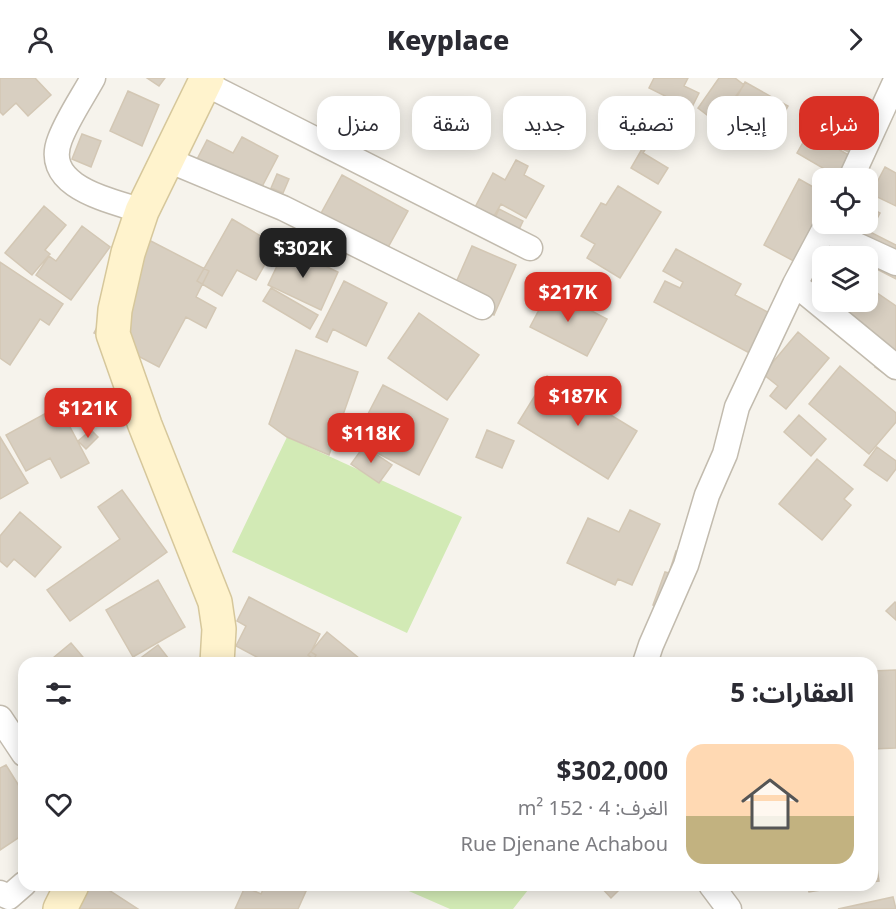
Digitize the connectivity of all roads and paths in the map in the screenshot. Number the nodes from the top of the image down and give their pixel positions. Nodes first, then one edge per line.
1 (93, 78) edge
2 (206, 80) edge
3 (896, 80) edge
4 (168, 160) junction
5 (856, 168) edge
6 (142, 211) junction
7 (821, 234) edge
8 (840, 234) edge
9 (530, 248) dead end
10 (896, 263) edge
11 (795, 284) junction
12 (482, 307) dead end
13 (896, 367) edge
14 (217, 657) edge
15 (647, 657) edge
16 (0, 718) edge
17 (18, 745) edge
18 (18, 889) edge
19 (69, 891) edge
20 (716, 891) edge
21 (0, 893) edge
22 (60, 909) edge
23 (729, 909) edge

1 - 6 street
2 - 4 main road
2 - 9 street
3 - 5 street
4 - 6 main road
4 - 12 street
6 - 14 main road
7 - 11 street
8 - 10 street
11 - 13 street
11 - 15 street
16 - 17 street
18 - 21 street
19 - 22 main road
20 - 23 street

